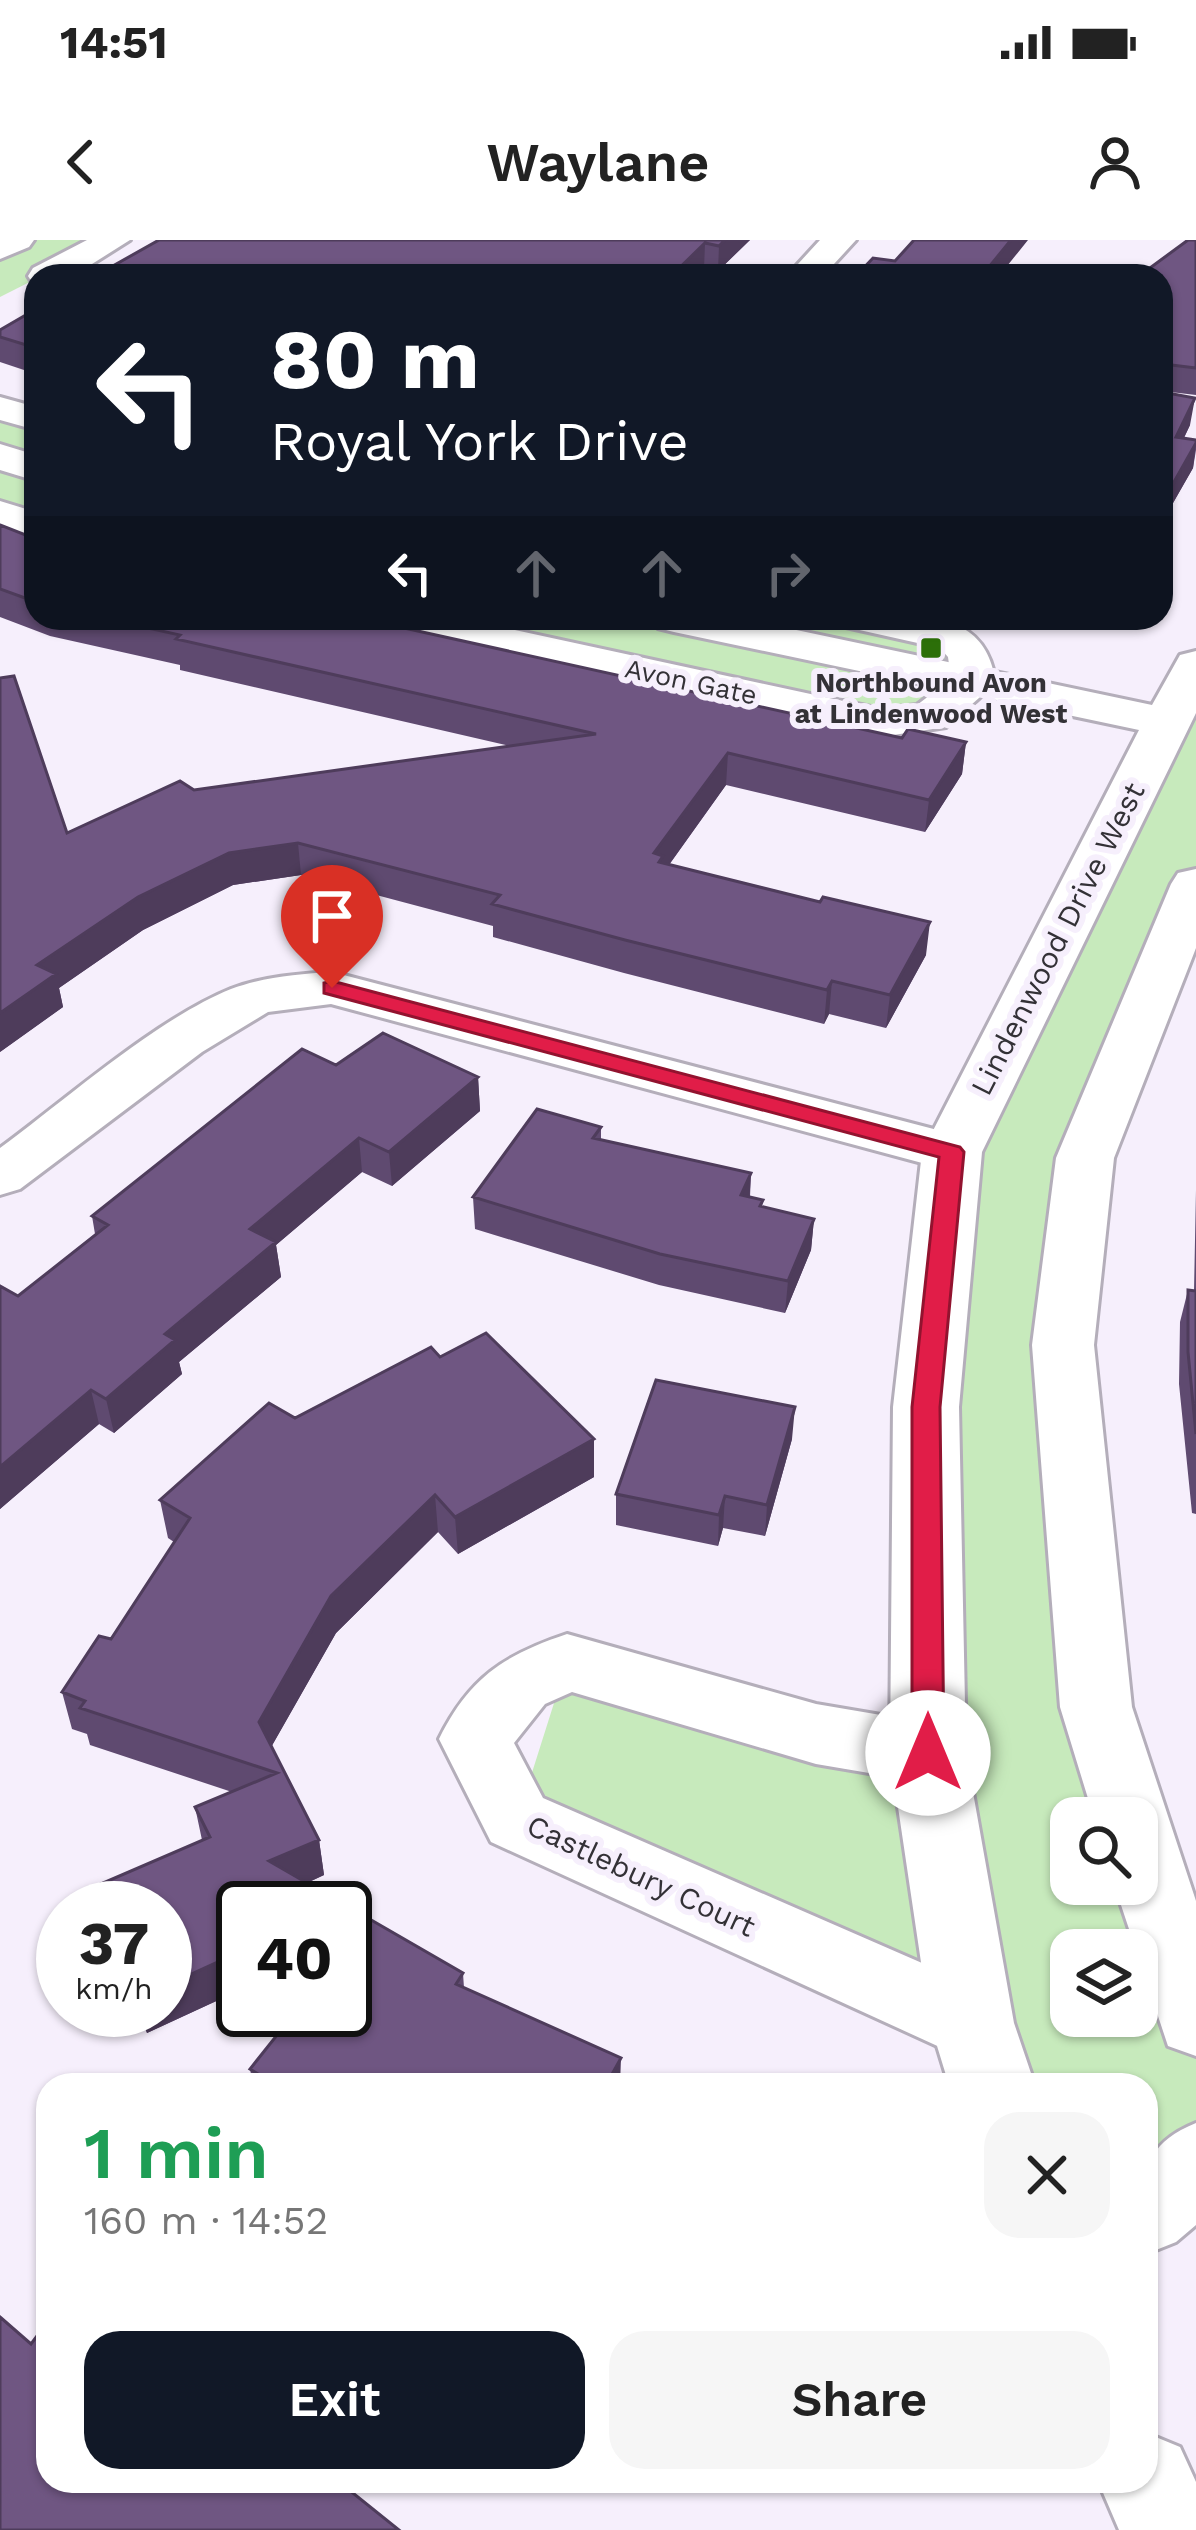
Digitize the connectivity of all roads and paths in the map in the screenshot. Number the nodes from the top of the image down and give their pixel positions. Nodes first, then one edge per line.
1 (17, 240) edge
2 (113, 240) edge
3 (838, 240) edge
4 (0, 248) edge
5 (67, 264) edge
6 (815, 264) edge
7 (454, 630) edge
8 (729, 630) edge
9 (917, 630) edge
10 (974, 683) junction
11 (1182, 693) edge
12 (1196, 884) edge
13 (952, 1152) junction
14 (0, 1176) edge
15 (928, 1753) junction
16 (1124, 1797) edge
17 (1158, 1901) edge
18 (1196, 2020) edge
19 (982, 2054) edge
20 (1196, 2163) edge
21 (1158, 2203) edge
22 (1151, 2493) edge
23 (1168, 2530) edge

1 - 4 street
2 - 5 street
3 - 6 street
7 - 10 street, Avon Gate
8 - 10 street, Avon Gate
9 - 10 street
10 - 11 street, Avon Gate
11 - 13 street, Lindenwood Drive West
12 - 16 street
13 - 14 street
13 - 15 street, Lindenwood Drive West
15 - 19 street, Lindenwood Drive West
15 - 19 street, Castlebury Court
17 - 18 street
20 - 21 street
22 - 23 street

